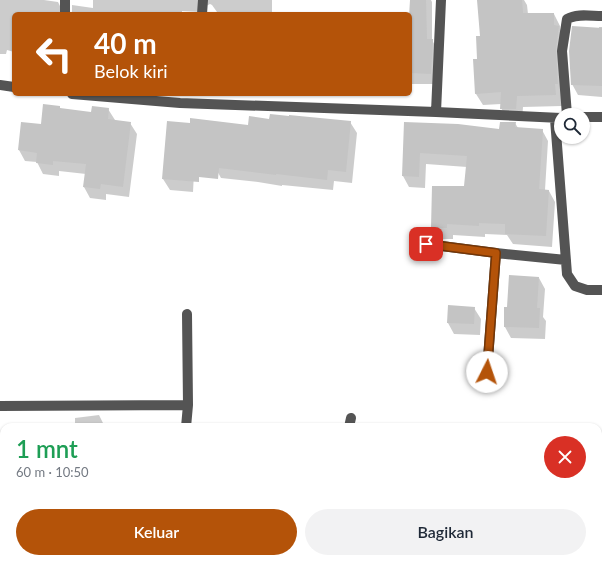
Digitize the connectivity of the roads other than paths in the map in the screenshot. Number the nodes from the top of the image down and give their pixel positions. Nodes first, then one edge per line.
1 (64, 0) edge
2 (203, 0) edge
3 (441, 0) edge
4 (65, 12) edge
5 (202, 12) edge
6 (602, 16) edge
7 (0, 85) edge
8 (12, 87) edge
9 (96, 96) edge
10 (197, 98) edge
11 (566, 108) edge
12 (436, 112) junction
13 (602, 116) edge
14 (590, 117) edge
15 (554, 119) edge
16 (559, 144) edge
17 (426, 244) dead end
18 (496, 253) junction
19 (566, 260) junction
20 (602, 290) edge
21 (187, 314) dead end
22 (487, 372) dead end
23 (188, 405) junction
24 (0, 406) edge
25 (186, 423) edge

1 - 4 street
2 - 5 street
3 - 12 street
6 - 11 street
7 - 8 street
9 - 10 street
10 - 12 street
12 - 15 street
13 - 14 street
16 - 19 street
17 - 18 street
18 - 19 street
18 - 22 street
19 - 20 street
21 - 23 street
23 - 24 street
23 - 25 street

